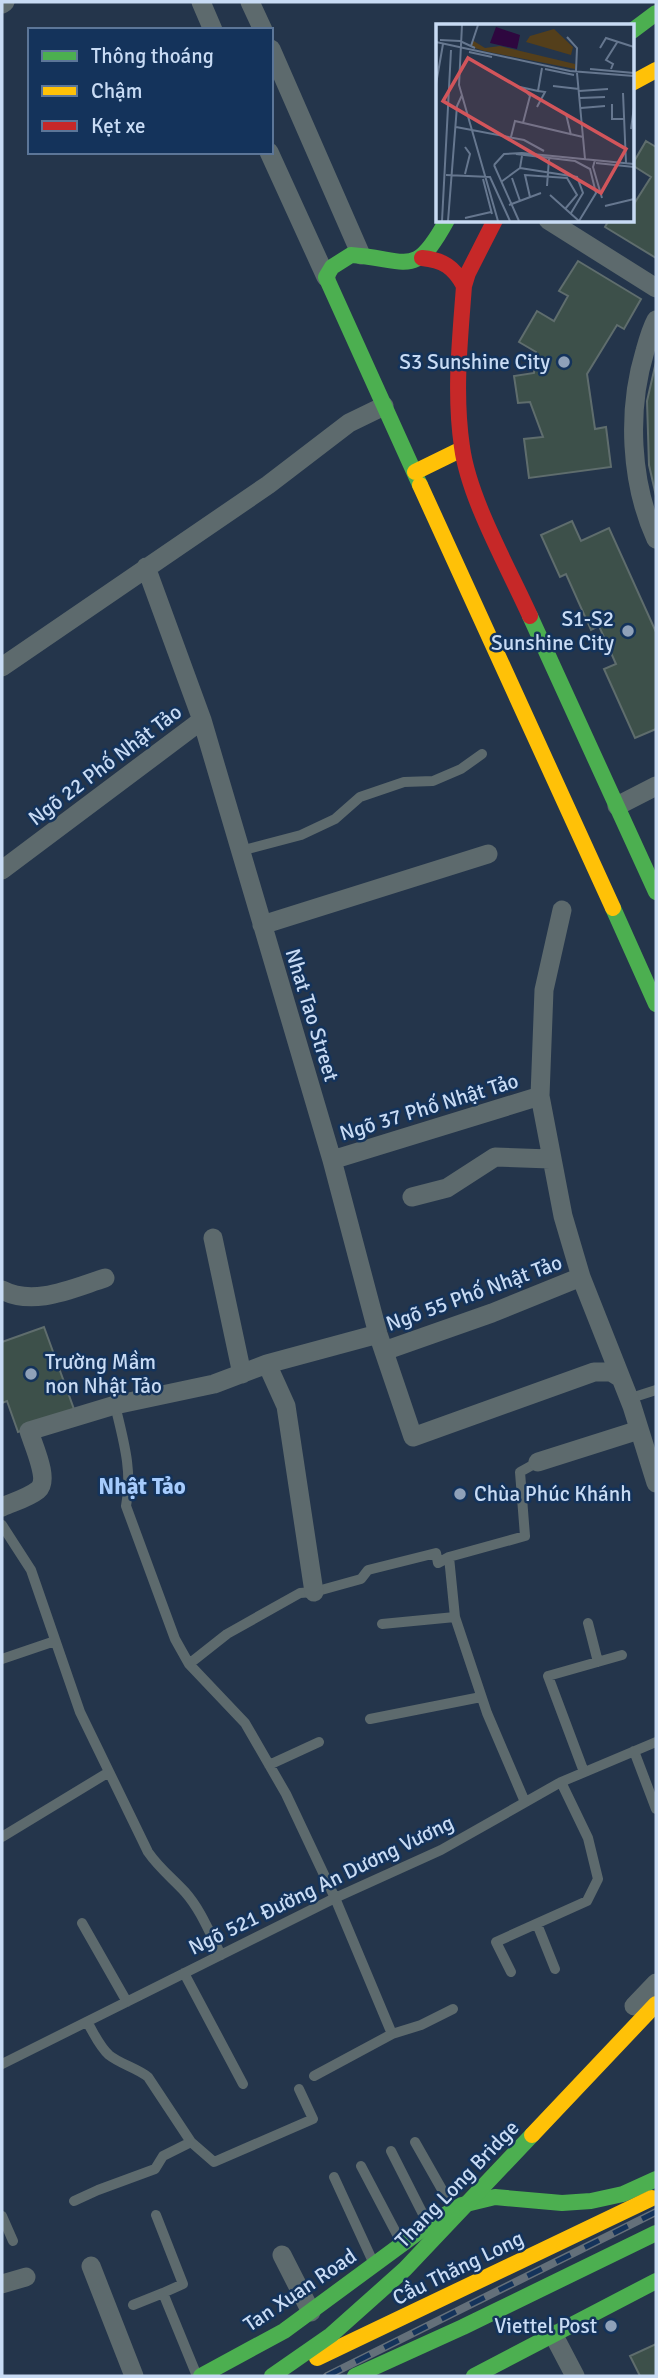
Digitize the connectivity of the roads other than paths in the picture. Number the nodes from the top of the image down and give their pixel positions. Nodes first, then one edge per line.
1 (201, 2) edge
2 (250, 2) edge
3 (656, 13) edge
4 (212, 28) edge
5 (262, 28) edge
6 (634, 30) edge
7 (273, 54) edge
8 (656, 70) edge
9 (634, 82) edge
10 (270, 154) edge
11 (446, 222) edge
12 (494, 222) edge
13 (551, 222) edge
14 (361, 255) junction
15 (422, 258) junction
16 (326, 276) junction
17 (464, 286) junction
18 (656, 288) edge
19 (656, 320) edge
20 (384, 405) junction
21 (462, 449) junction
22 (415, 472) junction
23 (656, 539) edge
24 (146, 567) junction
25 (2, 667) edge
26 (202, 720) junction
27 (482, 754) dead end
28 (656, 786) edge
29 (617, 806) junction
30 (239, 851) junction
31 (488, 854) dead end
32 (2, 870) edge
33 (656, 892) edge
34 (562, 910) dead end
35 (262, 925) junction
36 (656, 1004) edge
37 (540, 1096) junction
38 (550, 1159) junction
39 (332, 1160) junction
40 (412, 1197) dead end
41 (213, 1238) dead end
42 (581, 1277) junction
43 (105, 1278) dead end
44 (2, 1290) edge
45 (381, 1343) junction
46 (267, 1364) junction
47 (242, 1374) junction
48 (619, 1377) junction
49 (656, 1390) edge
50 (628, 1399) junction
51 (114, 1405) junction
52 (639, 1430) junction
53 (538, 1462) joint
54 (656, 1483) edge
55 (2, 1507) edge
56 (2, 1525) edge
57 (449, 1557) junction
58 (314, 1592) junction
59 (455, 1616) junction
60 (588, 1623) dead end
61 (382, 1624) dead end
62 (55, 1641) junction
63 (622, 1655) dead end
64 (2, 1659) edge
65 (598, 1662) junction
66 (189, 1664) junction
67 (481, 1697) junction
68 (370, 1719) dead end
69 (319, 1742) dead end
70 (656, 1742) edge
71 (634, 1751) junction
72 (269, 1765) junction
73 (109, 1772) junction
74 (584, 1772) junction
75 (561, 1782) junction
76 (525, 1802) junction
77 (656, 1810) edge
78 (2, 1837) edge
79 (335, 1898) junction
80 (82, 1923) dead end
81 (537, 1924) junction
82 (221, 1955) junction
83 (555, 1969) dead end
84 (511, 1972) dead end
85 (184, 1973) junction
86 (656, 1983) edge
87 (127, 2002) junction
88 (656, 2004) edge
89 (453, 2008) dead end
90 (87, 2022) junction
91 (392, 2034) junction
92 (2, 2063) edge
93 (314, 2076) dead end
94 (243, 2084) dead end
95 (299, 2090) dead end
96 (415, 2142) dead end
97 (191, 2143) junction
98 (391, 2151) dead end
99 (361, 2166) dead end
100 (334, 2177) dead end
101 (656, 2179) edge
102 (656, 2196) edge
103 (74, 2202) dead end
104 (462, 2206) junction
105 (156, 2215) dead end
106 (2, 2216) edge
107 (428, 2225) junction
108 (656, 2233) edge
109 (13, 2241) dead end
110 (402, 2244) junction
111 (282, 2255) dead end
112 (375, 2264) junction
113 (91, 2266) dead end
114 (26, 2277) dead end
115 (656, 2281) edge
116 (2, 2284) edge
117 (163, 2293) junction
118 (133, 2305) dead end
119 (311, 2312) junction
120 (554, 2334) junction
121 (134, 2376) edge
122 (202, 2376) edge
123 (275, 2376) edge
124 (355, 2376) edge
125 (474, 2376) edge
126 (575, 2376) edge

1 - 4 street
2 - 5 street
3 - 6 main road
7 - 14 street
8 - 9 main road
10 - 16 street
11 - 15 main road
12 - 17 main road
13 - 18 street
14 - 15 main road
14 - 16 main road
15 - 17 main road
16 - 20 main road
17 - 21 main road
19 - 23 street
20 - 22 main road
20 - 24 street
21 - 22 main road
21 - 29 main road
22 - 36 main road
24 - 25 street
24 - 26 street, Nhat Tao Street
26 - 30 street, Nhat Tao Street
26 - 32 street, Ngõ 22 Phố Nhật Tảo
27 - 30 lane
28 - 29 street
29 - 33 main road
30 - 35 street, Nhat Tao Street
31 - 35 street
34 - 37 street
35 - 39 street, Nhat Tao Street
37 - 38 street
37 - 39 street, Ngõ 37 Phố Nhật Tảo
38 - 40 street
38 - 42 street
39 - 45 street, Nhat Tao Street
41 - 47 street
42 - 45 street, Ngõ 55 Phố Nhật Tảo
42 - 48 street
43 - 44 street
45 - 46 street, Ngõ 55 Phố Nhật Tảo
45 - 48 street, Nhat Tao Street
46 - 47 street, Ngõ 55 Phố Nhật Tảo
46 - 58 street
47 - 51 street, Ngõ 55 Phố Nhật Tảo
48 - 50 street
49 - 50 lane
50 - 52 street
51 - 55 street, Ngõ 55 Phố Nhật Tảo
51 - 66 lane
52 - 53 street
52 - 54 street
53 - 57 lane
56 - 62 lane
57 - 58 lane
57 - 59 lane
58 - 66 lane
59 - 61 lane
59 - 67 lane
60 - 65 lane
62 - 64 lane
62 - 73 lane
63 - 65 lane
65 - 74 lane
66 - 72 lane
67 - 68 lane
67 - 76 lane
69 - 72 lane
70 - 71 lane, Ngõ 521 Đường An Dương Vương
71 - 74 lane, Ngõ 521 Đường An Dương Vương
71 - 77 lane
72 - 79 lane
73 - 78 lane
73 - 82 lane
74 - 75 lane, Ngõ 521 Đường An Dương Vương
75 - 76 lane, Ngõ 521 Đường An Dương Vương
75 - 81 lane
76 - 79 lane, Ngõ 521 Đường An Dương Vương
79 - 82 lane, Ngõ 521 Đường An Dương Vương
79 - 91 lane
80 - 87 lane
81 - 83 lane
81 - 84 lane
82 - 85 lane, Ngõ 521 Đường An Dương Vương
85 - 87 lane, Ngõ 521 Đường An Dương Vương
85 - 94 lane
86 - 104 street
87 - 90 lane, Ngõ 521 Đường An Dương Vương
88 - 123 main road, Thang Long Bridge, bridge
89 - 91 lane
90 - 92 lane, Ngõ 521 Đường An Dương Vương
90 - 97 lane
91 - 93 lane
95 - 97 lane
96 - 104 lane
97 - 103 lane
98 - 107 lane
99 - 110 lane
100 - 112 lane
101 - 104 main road, Tan Xuan Road
102 - 123 main road, Cầu Thăng Long
104 - 107 main road, Tan Xuan Road
105 - 117 lane
106 - 109 lane
107 - 110 main road, Tan Xuan Road
108 - 124 main road
110 - 112 main road, Tan Xuan Road
111 - 119 street
112 - 119 main road, Tan Xuan Road
113 - 121 street
114 - 116 street
115 - 120 main road
117 - 118 lane
117 - 122 lane
119 - 122 main road, Tan Xuan Road
120 - 125 main road
120 - 126 street

